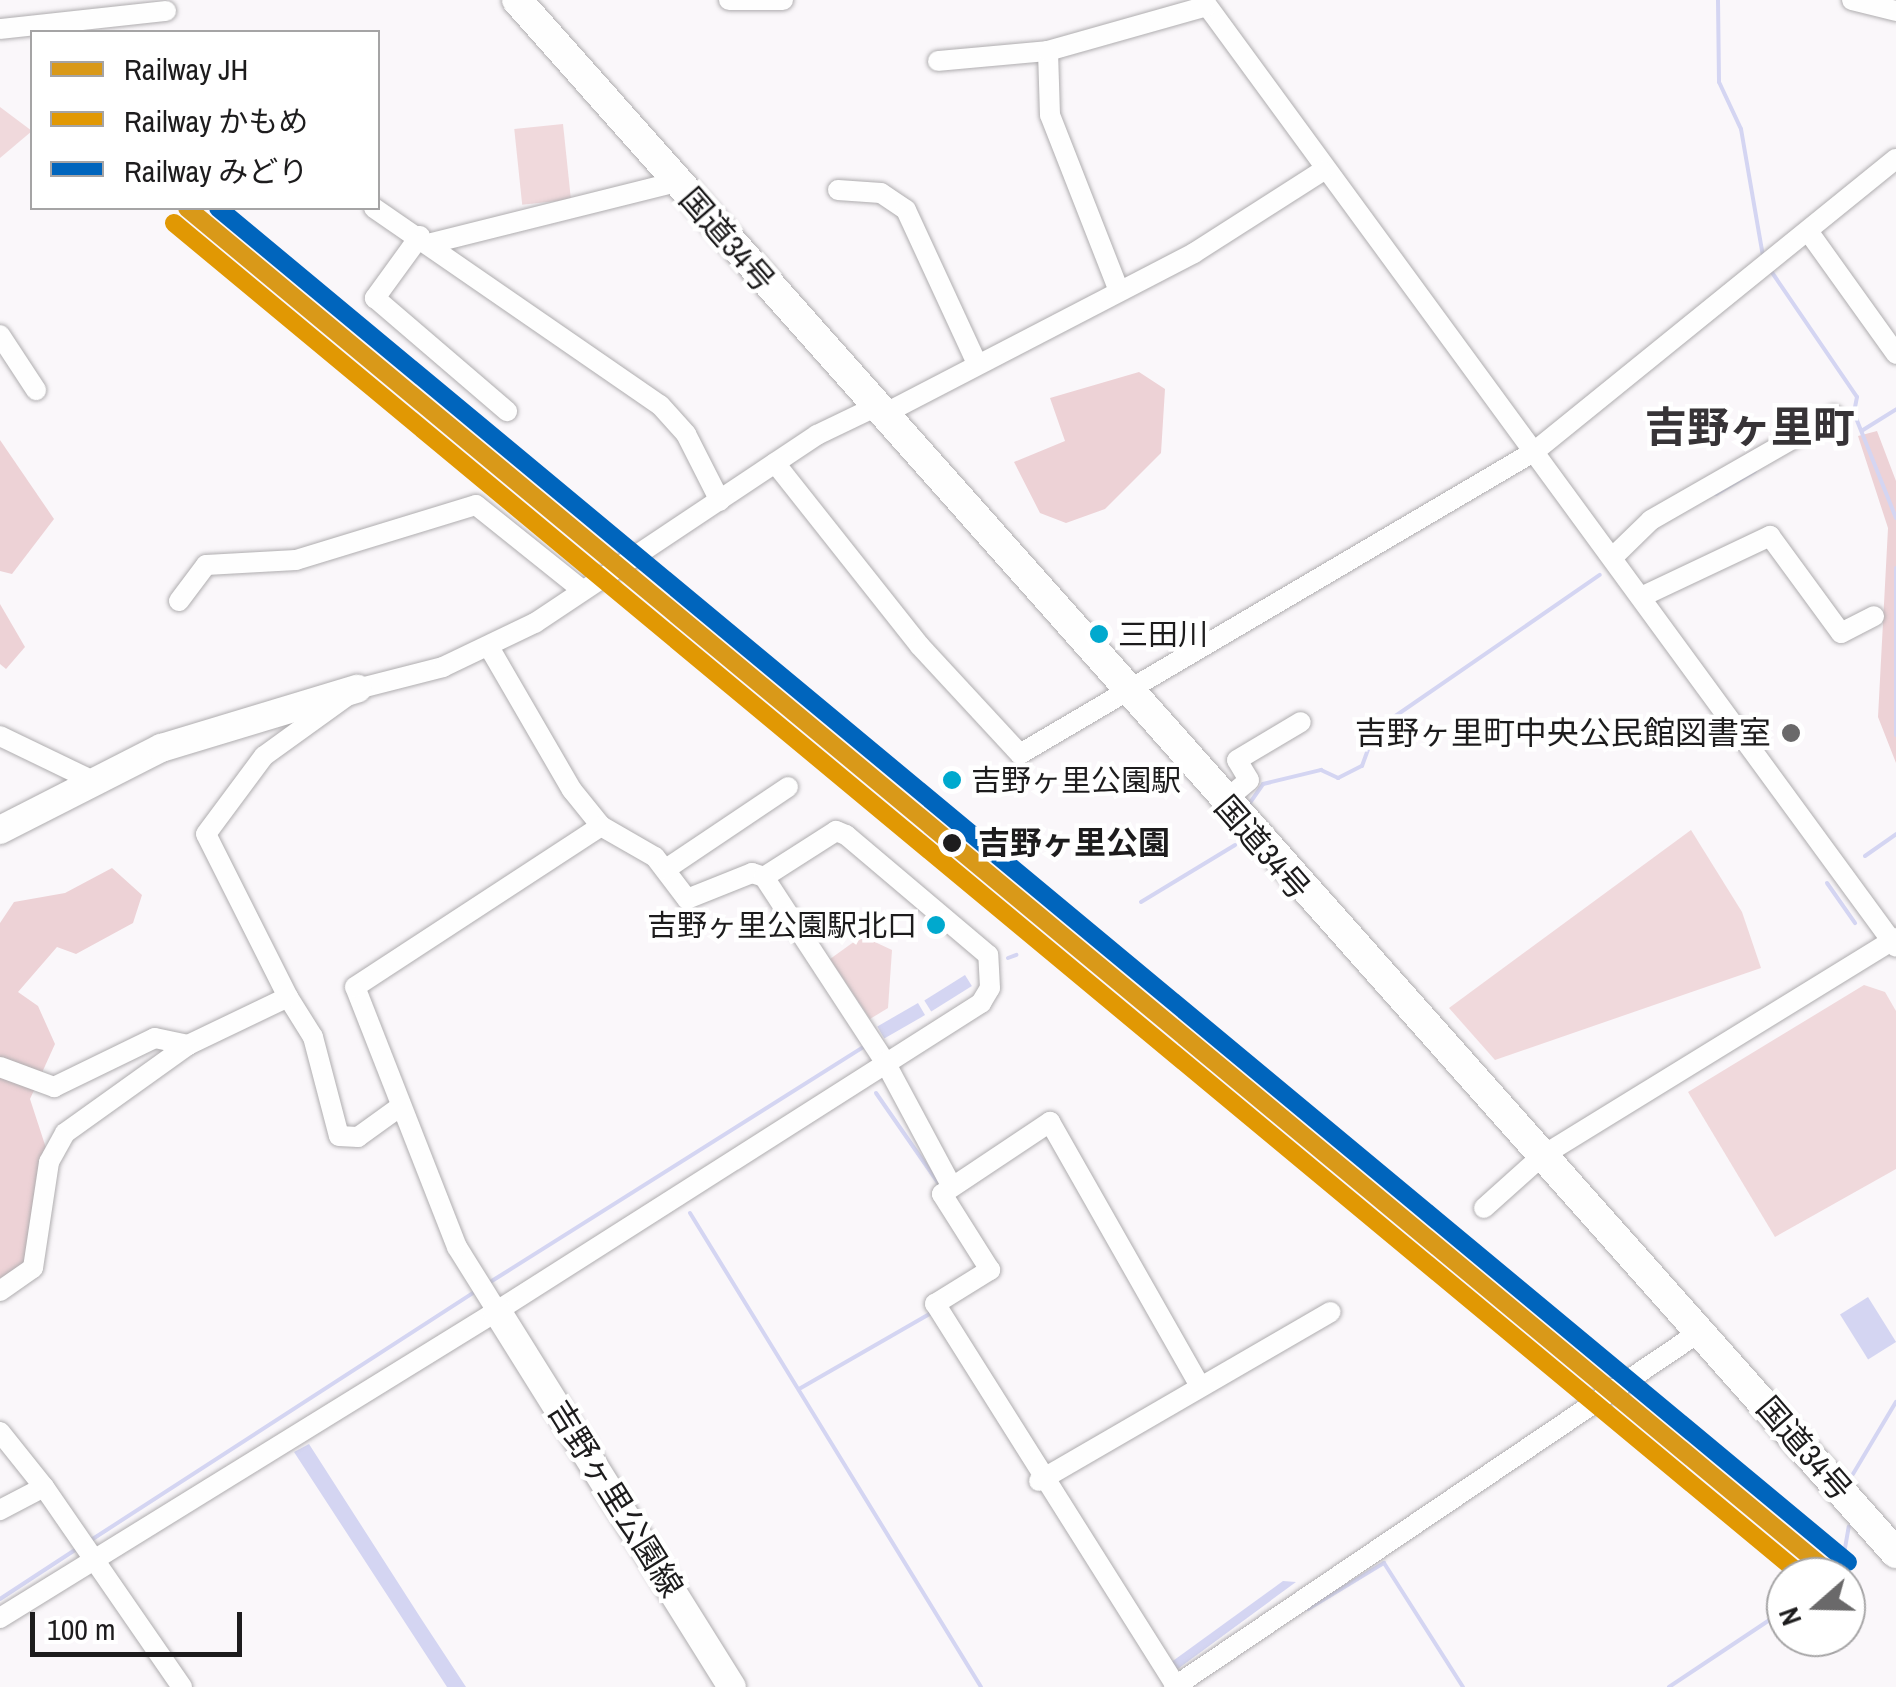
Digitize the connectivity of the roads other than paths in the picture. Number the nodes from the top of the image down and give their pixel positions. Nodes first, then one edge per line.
1 (517, 0) edge
2 (728, 0) edge
3 (784, 0) edge
4 (1852, 0) edge
5 (1205, 3) edge
6 (166, 5) edge
7 (1896, 11) edge
8 (0, 29) edge
9 (163, 30) edge
10 (1048, 52) junction
11 (938, 61) dead end
12 (1896, 159) edge
13 (1322, 171) junction
14 (676, 182) junction
15 (838, 190) dead end
16 (377, 210) edge
17 (1808, 231) junction
18 (426, 240) junction
19 (1120, 291) junction
20 (0, 335) edge
21 (1896, 354) edge
22 (977, 364) junction
23 (36, 390) dead end
24 (508, 411) dead end
25 (877, 412) junction
26 (1834, 415) dead end
27 (1535, 451) junction
28 (775, 463) junction
29 (720, 501) junction
30 (1612, 558) junction
31 (582, 590) junction
32 (1641, 597) junction
33 (178, 600) dead end
34 (1874, 616) dead end
35 (489, 648) junction
36 (356, 689) junction
37 (1126, 692) junction
38 (1301, 722) dead end
39 (0, 736) edge
40 (92, 780) junction
41 (788, 787) dead end
42 (1222, 803) junction
43 (602, 826) junction
44 (0, 830) edge
45 (666, 869) junction
46 (764, 877) junction
47 (1895, 942) edge
48 (288, 996) junction
49 (188, 1045) junction
50 (885, 1062) junction
51 (0, 1067) edge
52 (401, 1106) junction
53 (1542, 1156) junction
54 (950, 1184) junction
55 (1484, 1208) dead end
56 (0, 1291) edge
57 (497, 1311) junction
58 (1330, 1312) dead end
59 (1701, 1331) junction
60 (1200, 1386) junction
61 (0, 1432) edge
62 (1039, 1481) junction
63 (44, 1487) junction
64 (0, 1510) edge
65 (1896, 1553) edge
66 (99, 1556) junction
67 (0, 1618) edge
68 (1175, 1686) edge
69 (182, 1687) edge
70 (732, 1687) edge

1 - 14 highway, 国道34号
2 - 3 street
4 - 7 street
5 - 10 street
5 - 13 street
6 - 8 street
6 - 9 street
10 - 11 street
10 - 19 street
12 - 17 street
13 - 19 street
13 - 27 street
14 - 18 street
14 - 25 highway, 国道34号
15 - 22 street
16 - 18 street
17 - 21 street
17 - 27 street
18 - 24 street
18 - 29 street
19 - 22 street
20 - 23 street
22 - 25 street
25 - 28 street
25 - 37 highway, 国道34号
26 - 30 street
27 - 30 street
27 - 37 street
28 - 29 street
28 - 37 street
29 - 31 street
30 - 32 street
31 - 33 street
31 - 35 street
32 - 34 street
32 - 47 street
35 - 36 street
35 - 43 street
36 - 40 main road
36 - 48 street
37 - 42 highway, 国道34号
38 - 42 street
39 - 40 street
40 - 44 main road
41 - 45 street
42 - 53 highway, 国道34号
43 - 45 street
43 - 52 street
45 - 46 street
46 - 50 street
46 - 50 street
47 - 53 street
48 - 49 street
48 - 52 street
49 - 51 street
49 - 56 street
50 - 54 street
50 - 57 street
52 - 57 street
53 - 55 street
53 - 59 highway, 国道34号
54 - 60 street
54 - 62 street
57 - 66 street
57 - 70 main road, 吉野ヶ里公園線
58 - 60 street
59 - 65 highway, 国道34号
59 - 68 street
60 - 62 street
61 - 63 street
62 - 68 street
63 - 64 street
63 - 66 street
66 - 67 street
66 - 69 street

